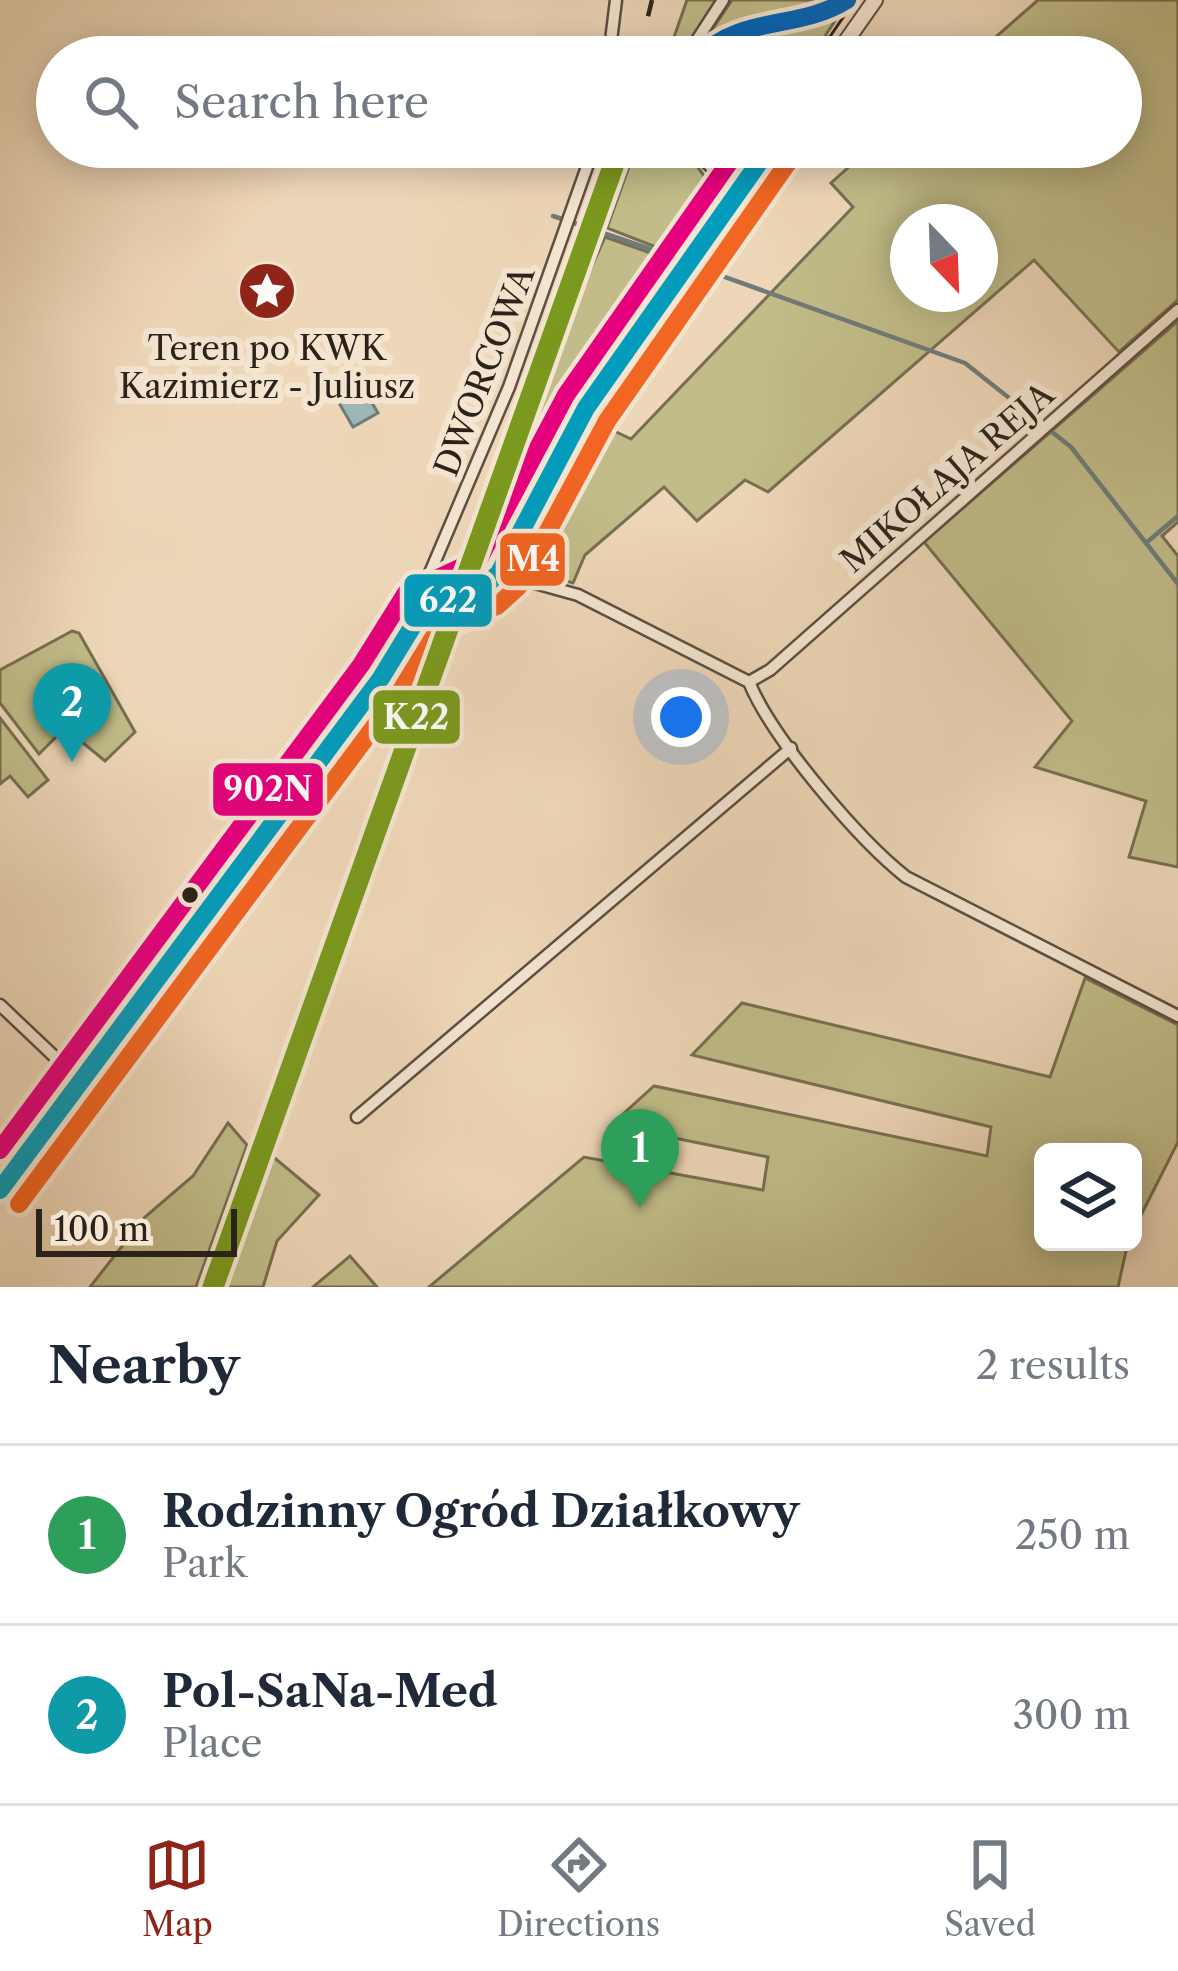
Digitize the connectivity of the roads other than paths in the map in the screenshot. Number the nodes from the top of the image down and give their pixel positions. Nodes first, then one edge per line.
1 (616, 0) edge
2 (723, 0) edge
3 (875, 0) edge
4 (612, 36) edge
5 (700, 36) edge
6 (850, 36) edge
7 (587, 168) edge
8 (712, 168) edge
9 (755, 168) edge
10 (738, 192) junction
11 (1178, 310) edge
12 (499, 573) junction
13 (422, 611) junction
14 (749, 682) junction
15 (791, 748) junction
16 (0, 1005) edge
17 (1178, 1016) edge
18 (78, 1079) junction
19 (357, 1117) dead end
20 (0, 1190) edge

1 - 4 street
2 - 5 street
3 - 6 street
7 - 13 street, DWORCOWA
8 - 10 street
9 - 10 street
10 - 12 street
11 - 14 street, MIKOŁAJA REJA
12 - 13 street
12 - 14 street
13 - 18 street
14 - 15 street
15 - 17 street
15 - 19 street
16 - 18 street
18 - 20 street

